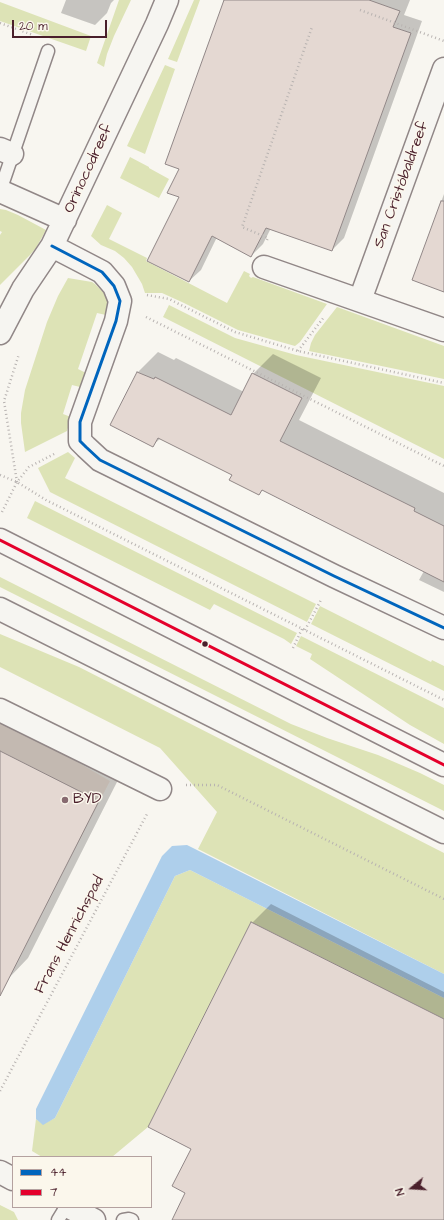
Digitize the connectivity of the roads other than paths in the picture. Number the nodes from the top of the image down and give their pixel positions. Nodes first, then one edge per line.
1 (167, 0) edge
2 (48, 52) road end
3 (444, 69) edge
4 (6, 152) edge
5 (0, 191) edge
6 (65, 220) junction
7 (52, 246) junction
8 (264, 267) road end
9 (351, 297) junction
10 (444, 330) edge
11 (0, 333) edge
12 (0, 540) edge
13 (0, 609) edge
14 (444, 628) edge
15 (0, 710) edge
16 (444, 765) edge
17 (160, 789) road end
18 (444, 832) edge
19 (0, 1172) edge
20 (12, 1178) edge
21 (65, 1208) edge
22 (71, 1208) edge
23 (58, 1220) edge
24 (94, 1220) edge
25 (123, 1220) edge
26 (132, 1220) edge

1 - 6 street, Orinocodreef
2 - 4 lane
3 - 9 street, San Cristóbaldreef
4 - 5 lane
5 - 6 street
6 - 7 street, Orinocodreef
7 - 11 street, Orinocodreef
7 - 14 street
8 - 9 street
9 - 10 street
12 - 16 street
13 - 18 street
15 - 17 street
19 - 20 street
21 - 23 lane
22 - 24 street
25 - 26 lane

